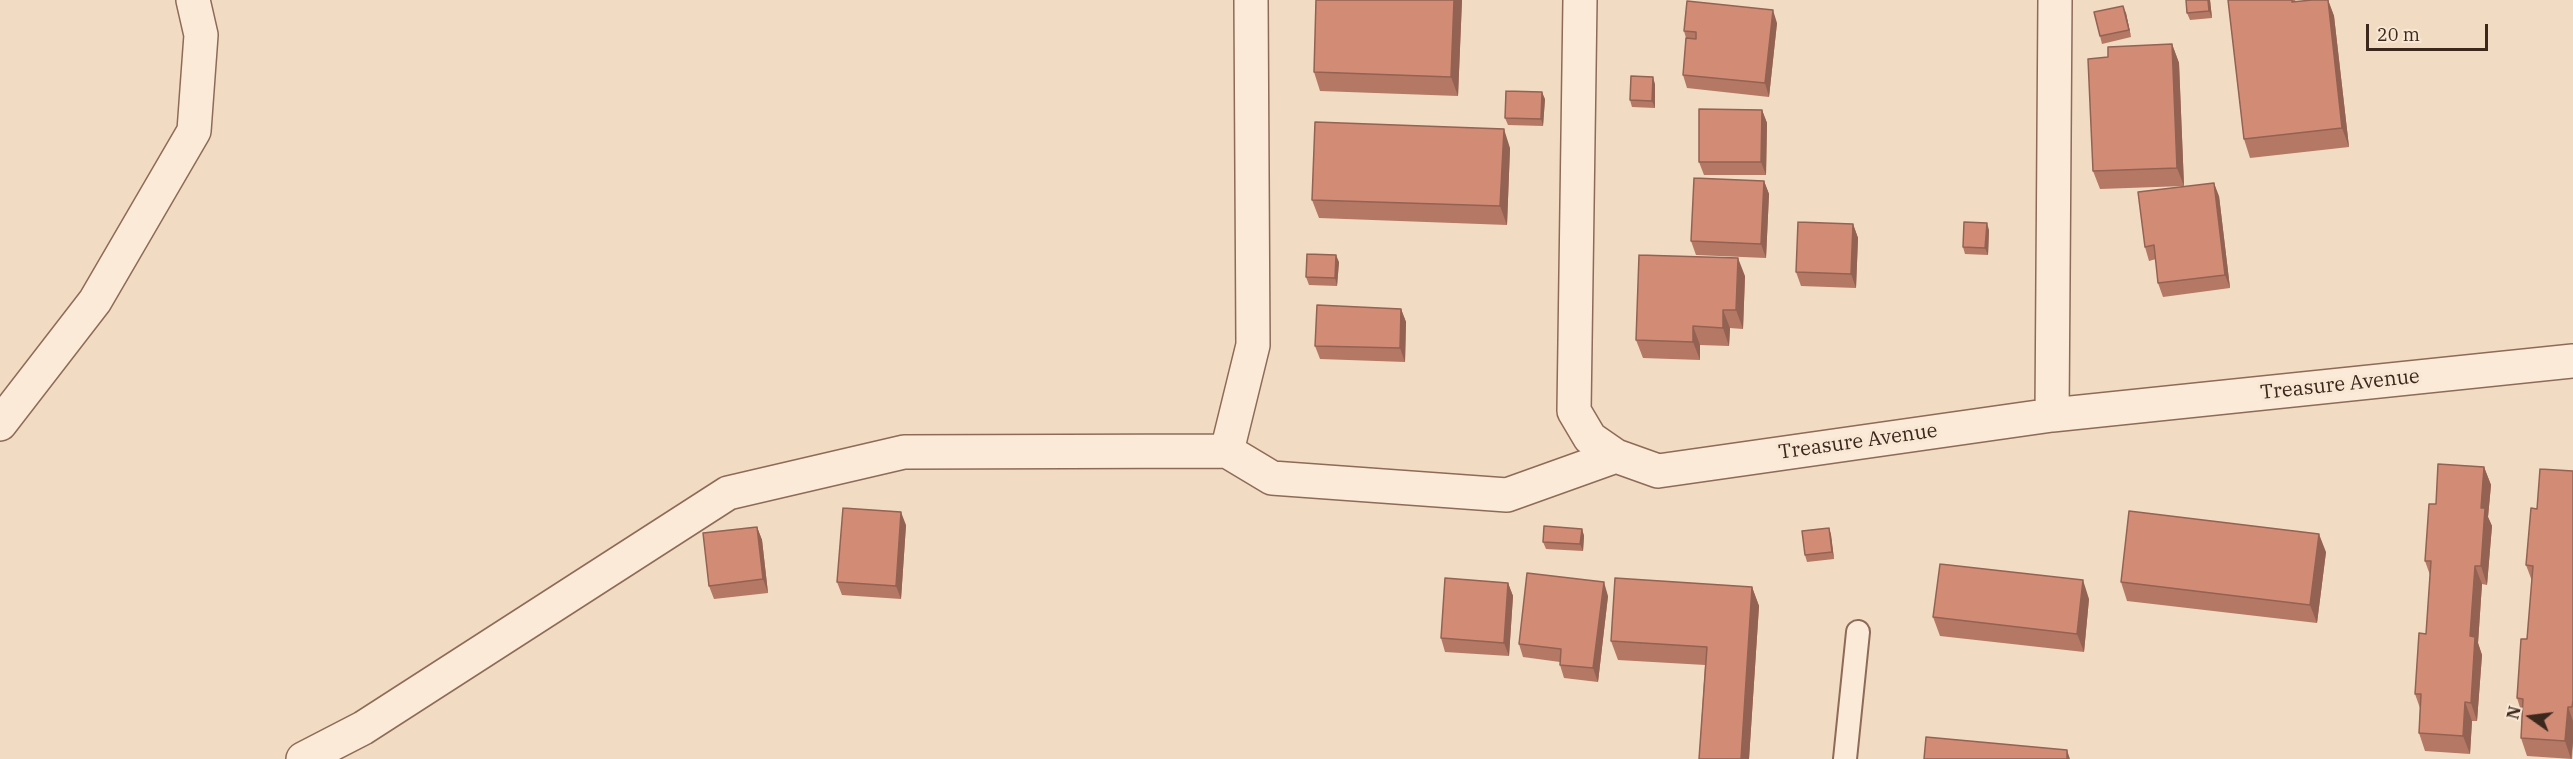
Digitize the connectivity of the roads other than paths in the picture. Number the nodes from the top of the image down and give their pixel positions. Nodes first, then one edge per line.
1 (193, 0) edge
2 (1251, 0) edge
3 (1580, 0) edge
4 (2055, 0) edge
5 (2573, 361) edge
6 (2052, 415) junction
7 (0, 424) edge
8 (1227, 451) junction
9 (1616, 456) junction
10 (1858, 632) dead end
11 (303, 759) edge
12 (1845, 759) edge

1 - 7 street
2 - 8 street
3 - 9 street, Treasure Avenue
4 - 6 street
5 - 6 street, Treasure Avenue
6 - 9 street, Treasure Avenue
8 - 9 street
8 - 11 street
10 - 12 lane

